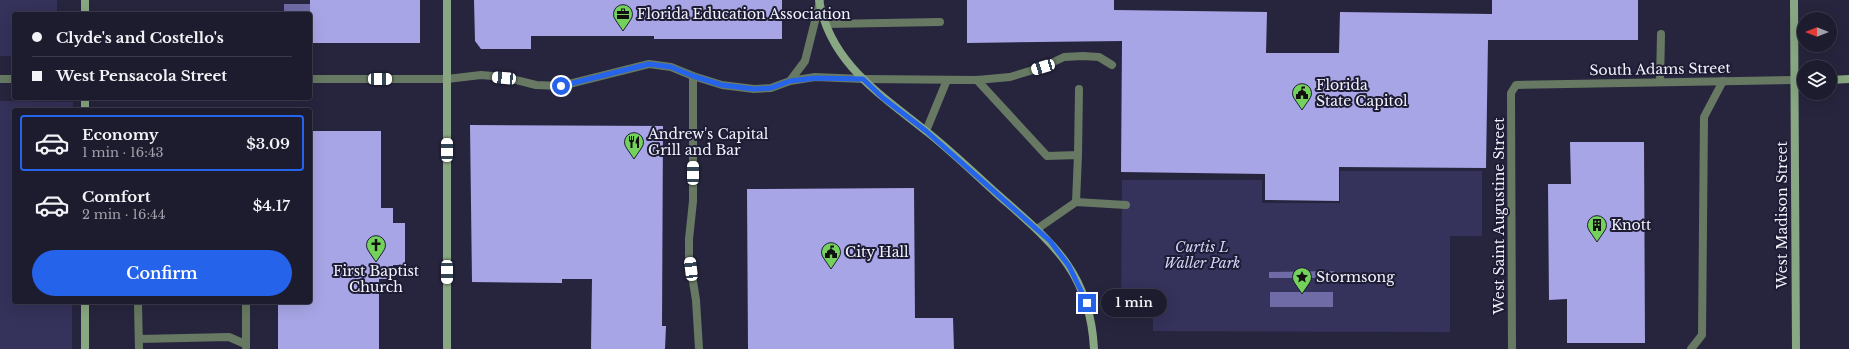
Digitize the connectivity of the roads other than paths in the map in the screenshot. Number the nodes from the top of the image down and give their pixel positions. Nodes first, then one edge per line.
1 (85, 0) edge
2 (447, 0) edge
3 (1794, 0) edge
4 (819, 1) edge
5 (85, 12) edge
6 (940, 22) dead end
7 (826, 24) junction
8 (1661, 34) dead end
9 (1112, 65) dead end
10 (693, 76) junction
11 (0, 79) edge
12 (12, 79) edge
13 (312, 79) edge
14 (447, 79) junction
15 (863, 79) junction
16 (947, 80) junction
17 (977, 80) junction
18 (1795, 80) junction
19 (1837, 80) edge
20 (1849, 80) edge
21 (790, 81) junction
22 (1723, 81) junction
23 (1660, 82) junction
24 (1516, 85) joint
25 (1079, 89) dead end
26 (926, 131) junction
27 (1078, 155) junction
28 (1076, 202) junction
29 (1126, 205) dead end
30 (1038, 229) junction
31 (85, 304) edge
32 (138, 304) dead end
33 (246, 304) edge
34 (139, 339) junction
35 (246, 346) edge
36 (84, 349) edge
37 (139, 349) edge
38 (447, 349) edge
39 (699, 349) edge
40 (1094, 349) edge
41 (1512, 349) edge
42 (1691, 349) edge
43 (1796, 349) edge

1 - 5 main road
2 - 14 main road
3 - 18 main road, West Madison Street
4 - 7 main road
4 - 21 street
6 - 7 street
7 - 15 main road
8 - 23 street
9 - 17 street
10 - 14 street
10 - 21 street
10 - 39 street
11 - 12 street
13 - 14 street
14 - 38 main road
15 - 16 street
15 - 21 street
15 - 26 main road
16 - 17 street
16 - 26 street
17 - 27 street
18 - 22 street, South Adams Street
18 - 43 main road, West Madison Street
19 - 20 main road
22 - 23 street, South Adams Street
22 - 42 street
23 - 24 street, South Adams Street
24 - 41 street, West Saint Augustine Street
25 - 27 street
26 - 30 main road
27 - 28 street
28 - 29 street
28 - 30 street
30 - 40 main road
31 - 36 main road
32 - 34 street
33 - 35 street
34 - 35 street
34 - 37 street

